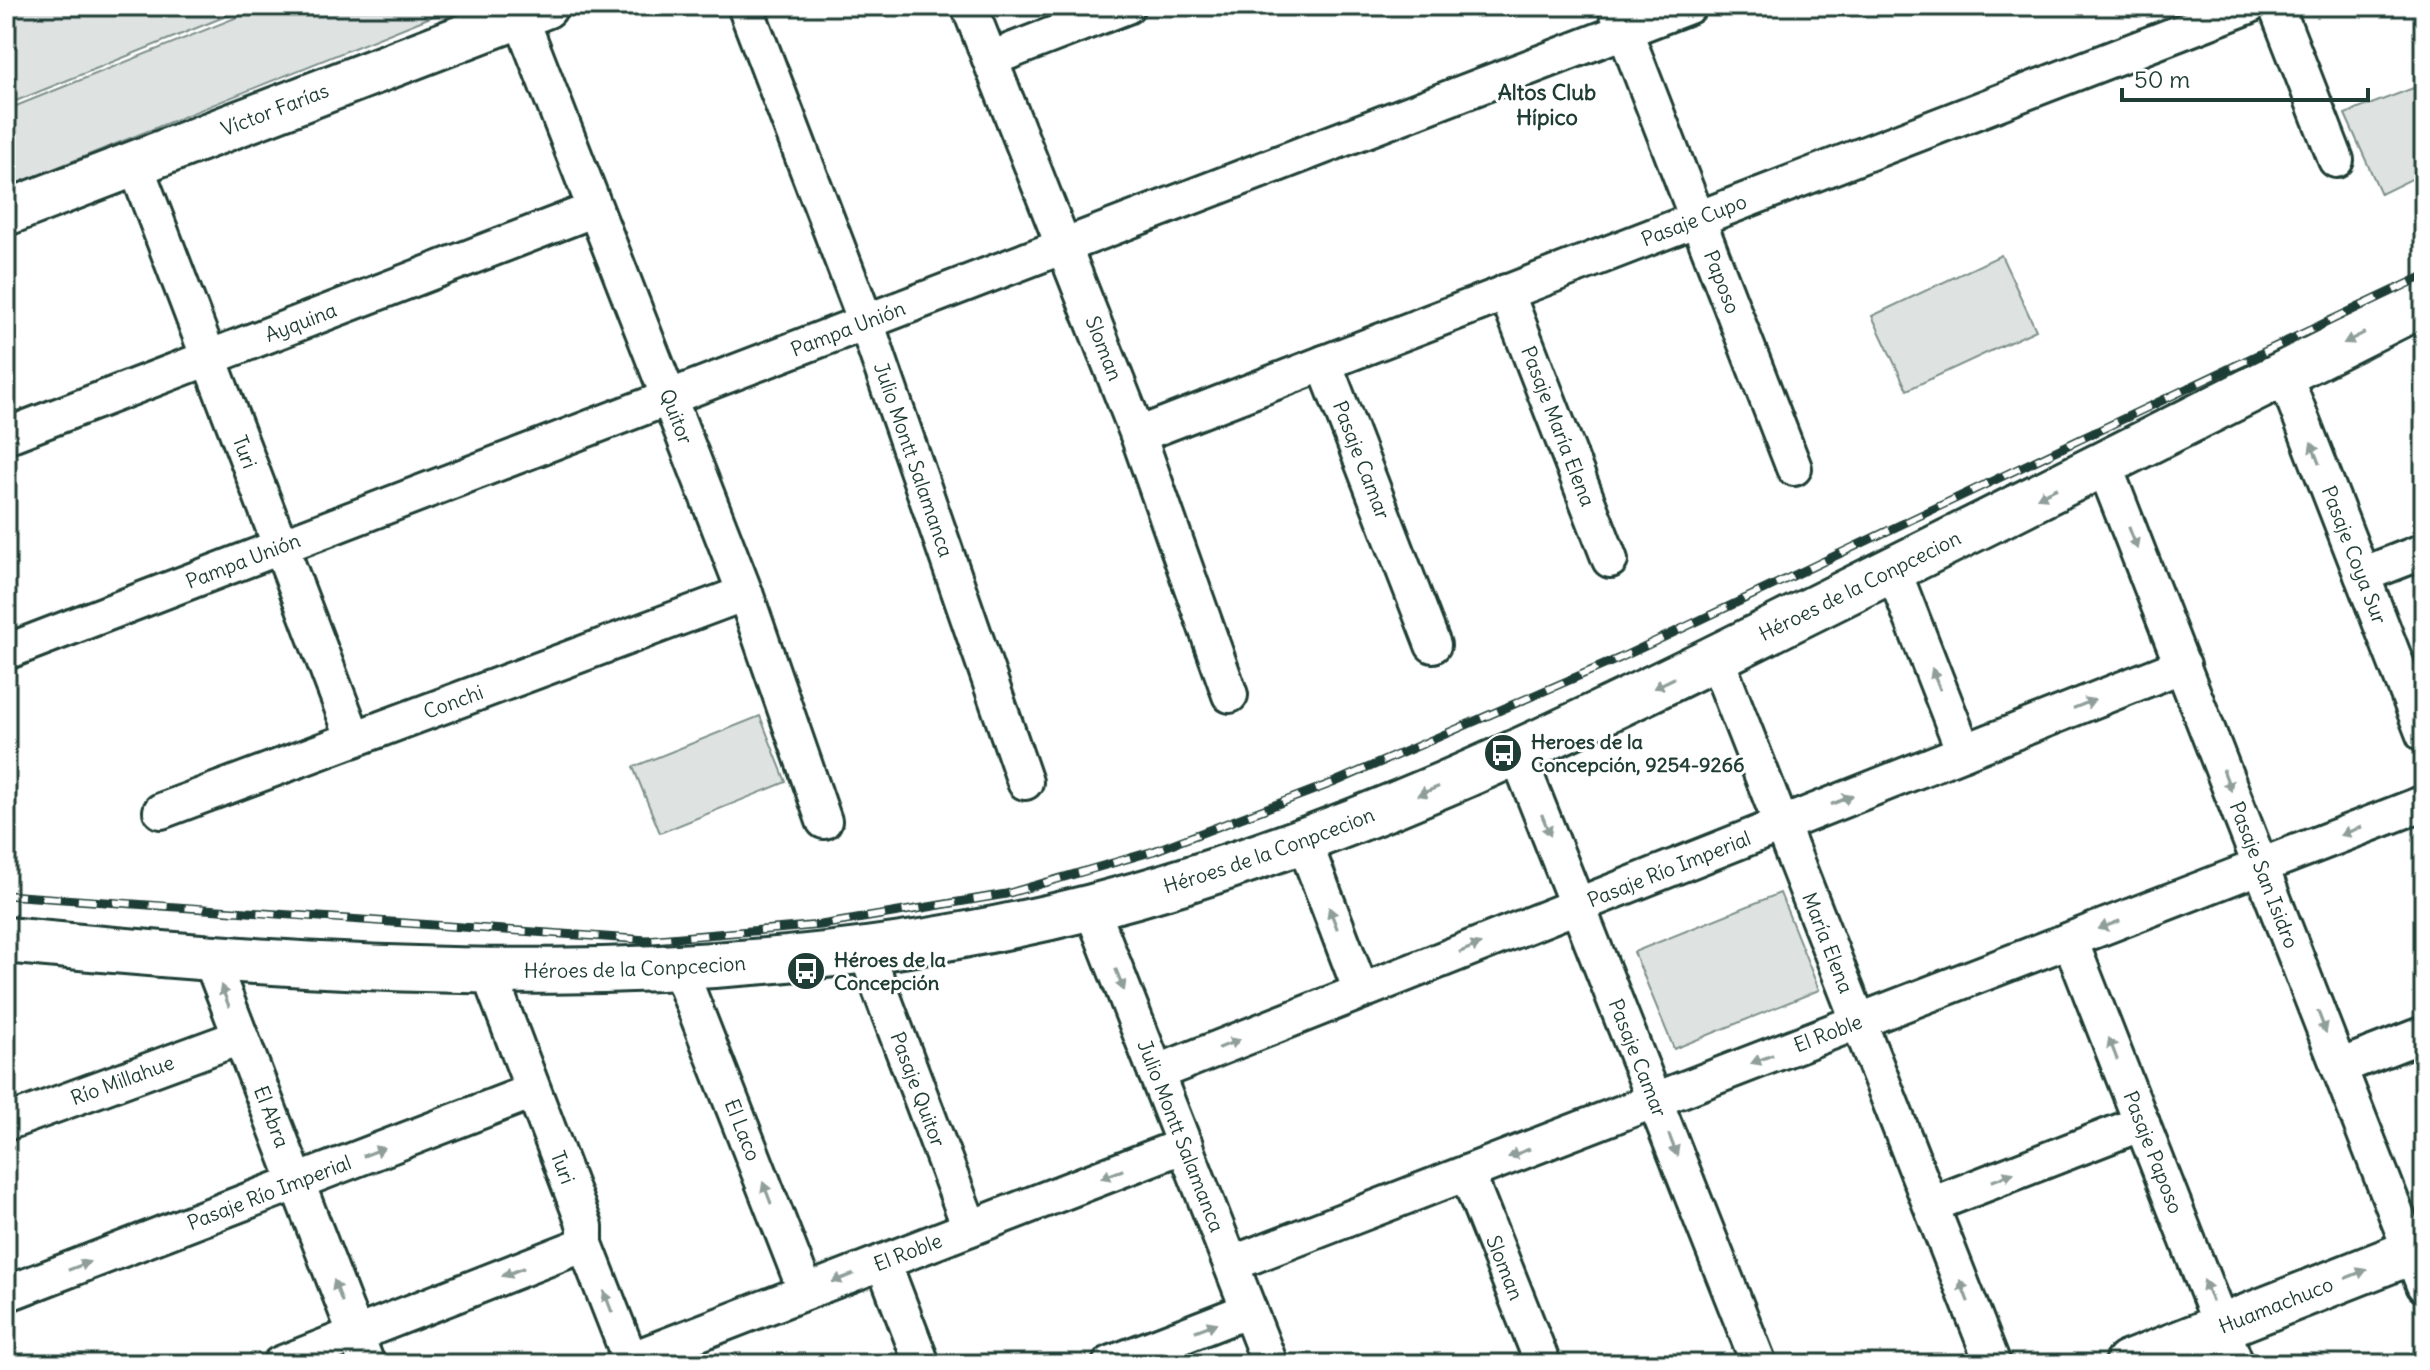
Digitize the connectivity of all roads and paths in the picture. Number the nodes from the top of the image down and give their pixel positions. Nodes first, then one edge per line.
1 (745, 6) edge
2 (969, 6) edge
3 (1127, 6) edge
4 (1689, 6) edge
5 (2249, 6) edge
6 (2276, 6) edge
7 (532, 11) edge
8 (1620, 18) edge
9 (990, 59) junction
10 (2336, 160) dead end
11 (135, 164) junction
12 (595, 209) junction
13 (6, 213) edge
14 (1697, 219) junction
15 (1064, 246) junction
16 (1506, 292) junction
17 (2424, 303) edge
18 (866, 322) junction
19 (209, 358) junction
20 (1324, 363) junction
21 (2284, 374) junction
22 (669, 397) junction
23 (1138, 435) junction
24 (6, 436) edge
25 (2104, 465) junction
26 (1794, 468) dead end
27 (281, 546) junction
28 (2424, 551) edge
29 (1610, 560) dead end
30 (1893, 570) junction
31 (2362, 575) junction
32 (745, 593) junction
33 (1433, 645) dead end
34 (6, 652) edge
35 (1716, 658) junction
36 (2183, 665) junction
37 (1230, 695) dead end
38 (2424, 735) edge
39 (354, 739) junction
40 (1964, 752) junction
41 (1517, 753) junction
42 (1025, 782) dead end
43 (2424, 803) edge
44 (161, 811) dead end
45 (824, 821) dead end
46 (1782, 824) junction
47 (1303, 839) junction
48 (2261, 866) junction
49 (1578, 905) junction
50 (1091, 907) junction
51 (6, 940) edge
52 (2070, 940) junction
53 (865, 949) junction
54 (211, 960) junction
55 (679, 968) junction
56 (488, 971) junction
57 (1361, 991) junction
58 (1858, 1021) junction
59 (2424, 1034) edge
60 (240, 1037) junction
61 (2339, 1067) junction
62 (1156, 1073) junction
63 (533, 1091) junction
64 (1655, 1100) junction
65 (6, 1123) edge
66 (2142, 1123) junction
67 (1185, 1145) junction
68 (1467, 1173) junction
69 (296, 1182) junction
70 (1931, 1205) junction
71 (970, 1228) junction
72 (585, 1244) junction
73 (883, 1262) junction
74 (2420, 1262) edge
75 (1231, 1264) junction
76 (806, 1292) junction
77 (6, 1294) edge
78 (1249, 1310) junction
79 (2229, 1346) edge
80 (361, 1349) edge
81 (1534, 1361) edge
82 (631, 1362) edge
83 (280, 1364) edge
84 (922, 1364) edge
85 (1110, 1364) edge
86 (1270, 1364) edge
87 (1759, 1364) edge
88 (1993, 1364) edge
89 (2127, 1364) edge

1 - 18 street, Julio Montt Salamanca
2 - 9 street, Sloman
3 - 9 street
4 - 8 street, Pampa Unión
5 - 14 street, Pasaje Cupo
6 - 10 street
7 - 11 street, Víctor Farías
7 - 12 street, Quitor
8 - 14 street, Paposo
8 - 15 street, Pampa Unión
9 - 15 street, Sloman
11 - 13 street, Víctor Farías
11 - 19 street, Turi
12 - 19 street, Ayquina
12 - 22 street, Quitor
14 - 16 street, Pasaje Cupo
14 - 26 street, Paposo
15 - 18 street, Pampa Unión
15 - 23 street, Sloman
16 - 20 street, Pasaje Cupo
16 - 29 street, Pasaje María Elena
17 -> 21 street, Héroes de la Conpcecion
18 - 22 street, Pampa Unión
18 - 42 street, Julio Montt Salamanca
19 - 24 street, Ayquina
19 - 27 street, Turi
20 - 23 street, Pasaje Cupo
20 - 33 street, Pasaje Camar
21 - 25 street, Héroes de la Conpcecion
31 -> 21 street, Pasaje Coya Sur
22 - 27 street, Pampa Unión
22 - 32 street, Quitor
23 - 37 street, Sloman
25 -> 30 street, Héroes de la Conpcecion
25 -> 36 street, Pasaje San Isidro
27 - 34 street, Pampa Unión
27 - 39 street, Turi
28 - 31 street
30 - 35 street, Héroes de la Conpcecion
40 -> 30 street
31 - 38 street, Pasaje Coya Sur
32 - 39 street, Conchi
32 - 45 street, Quitor
35 -> 41 street, Héroes de la Conpcecion
35 - 46 street, María Elena
40 -> 36 street, Pasaje Río Imperial
36 -> 48 street, Pasaje San Isidro
39 - 44 street, Conchi
46 -> 40 street, Pasaje Río Imperial
41 -> 47 street, Héroes de la Conpcecion
41 -> 49 street, Pasaje Camar
43 -> 48 street, El Roble
46 - 49 street, Pasaje Río Imperial
46 - 58 street, María Elena
47 - 50 street, Héroes de la Conpcecion
57 -> 47 street
48 -> 52 street, El Roble
48 -> 61 street, Pasaje San Isidro
57 -> 49 street, Pasaje Río Imperial
49 - 64 street, Pasaje Camar
50 - 53 street, Héroes de la Conpcecion
50 -> 62 street, Julio Montt Salamanca
51 - 54 street, Héroes de la Conpcecion
52 - 58 street, El Roble
66 -> 52 street, Pasaje Paposo
53 - 55 street, Héroes de la Conpcecion
53 - 71 street, Pasaje Quitor
54 - 56 street, Héroes de la Conpcecion
60 -> 54 street, El Abra
55 - 56 street, Héroes de la Conpcecion
76 -> 55 street, El Laco
56 - 63 street, Turi
62 -> 57 street, Pasaje Río Imperial
58 -> 64 street, El Roble
58 - 70 street, María Elena
59 - 61 street
60 - 65 street, Río Millahue
60 - 69 street, El Abra
61 - 74 street, Pasaje San Isidro
62 - 67 street, Julio Montt Salamanca
69 -> 63 street, Pasaje Río Imperial
63 - 72 street, Turi
64 -> 68 street, El Roble
64 -> 87 street, Pasaje Camar
70 -> 66 street
79 -> 66 street, Pasaje Paposo
67 -> 71 street, El Roble
67 - 75 street, Julio Montt Salamanca
68 - 75 street, El Roble
68 - 81 street, Sloman
77 -> 69 street, Pasaje Río Imperial
80 -> 69 street, El Abra
88 -> 70 street, María Elena
71 - 73 street, El Roble
72 -> 80 street
82 -> 72 street, Turi
73 -> 76 street, El Roble
73 - 84 street
79 -> 74 street, Huamachuco
75 - 78 street, Julio Montt Salamanca
76 - 82 street, El Roble
85 -> 78 street
78 - 86 street, Julio Montt Salamanca
79 - 89 street, Huamachuco
80 - 83 street

